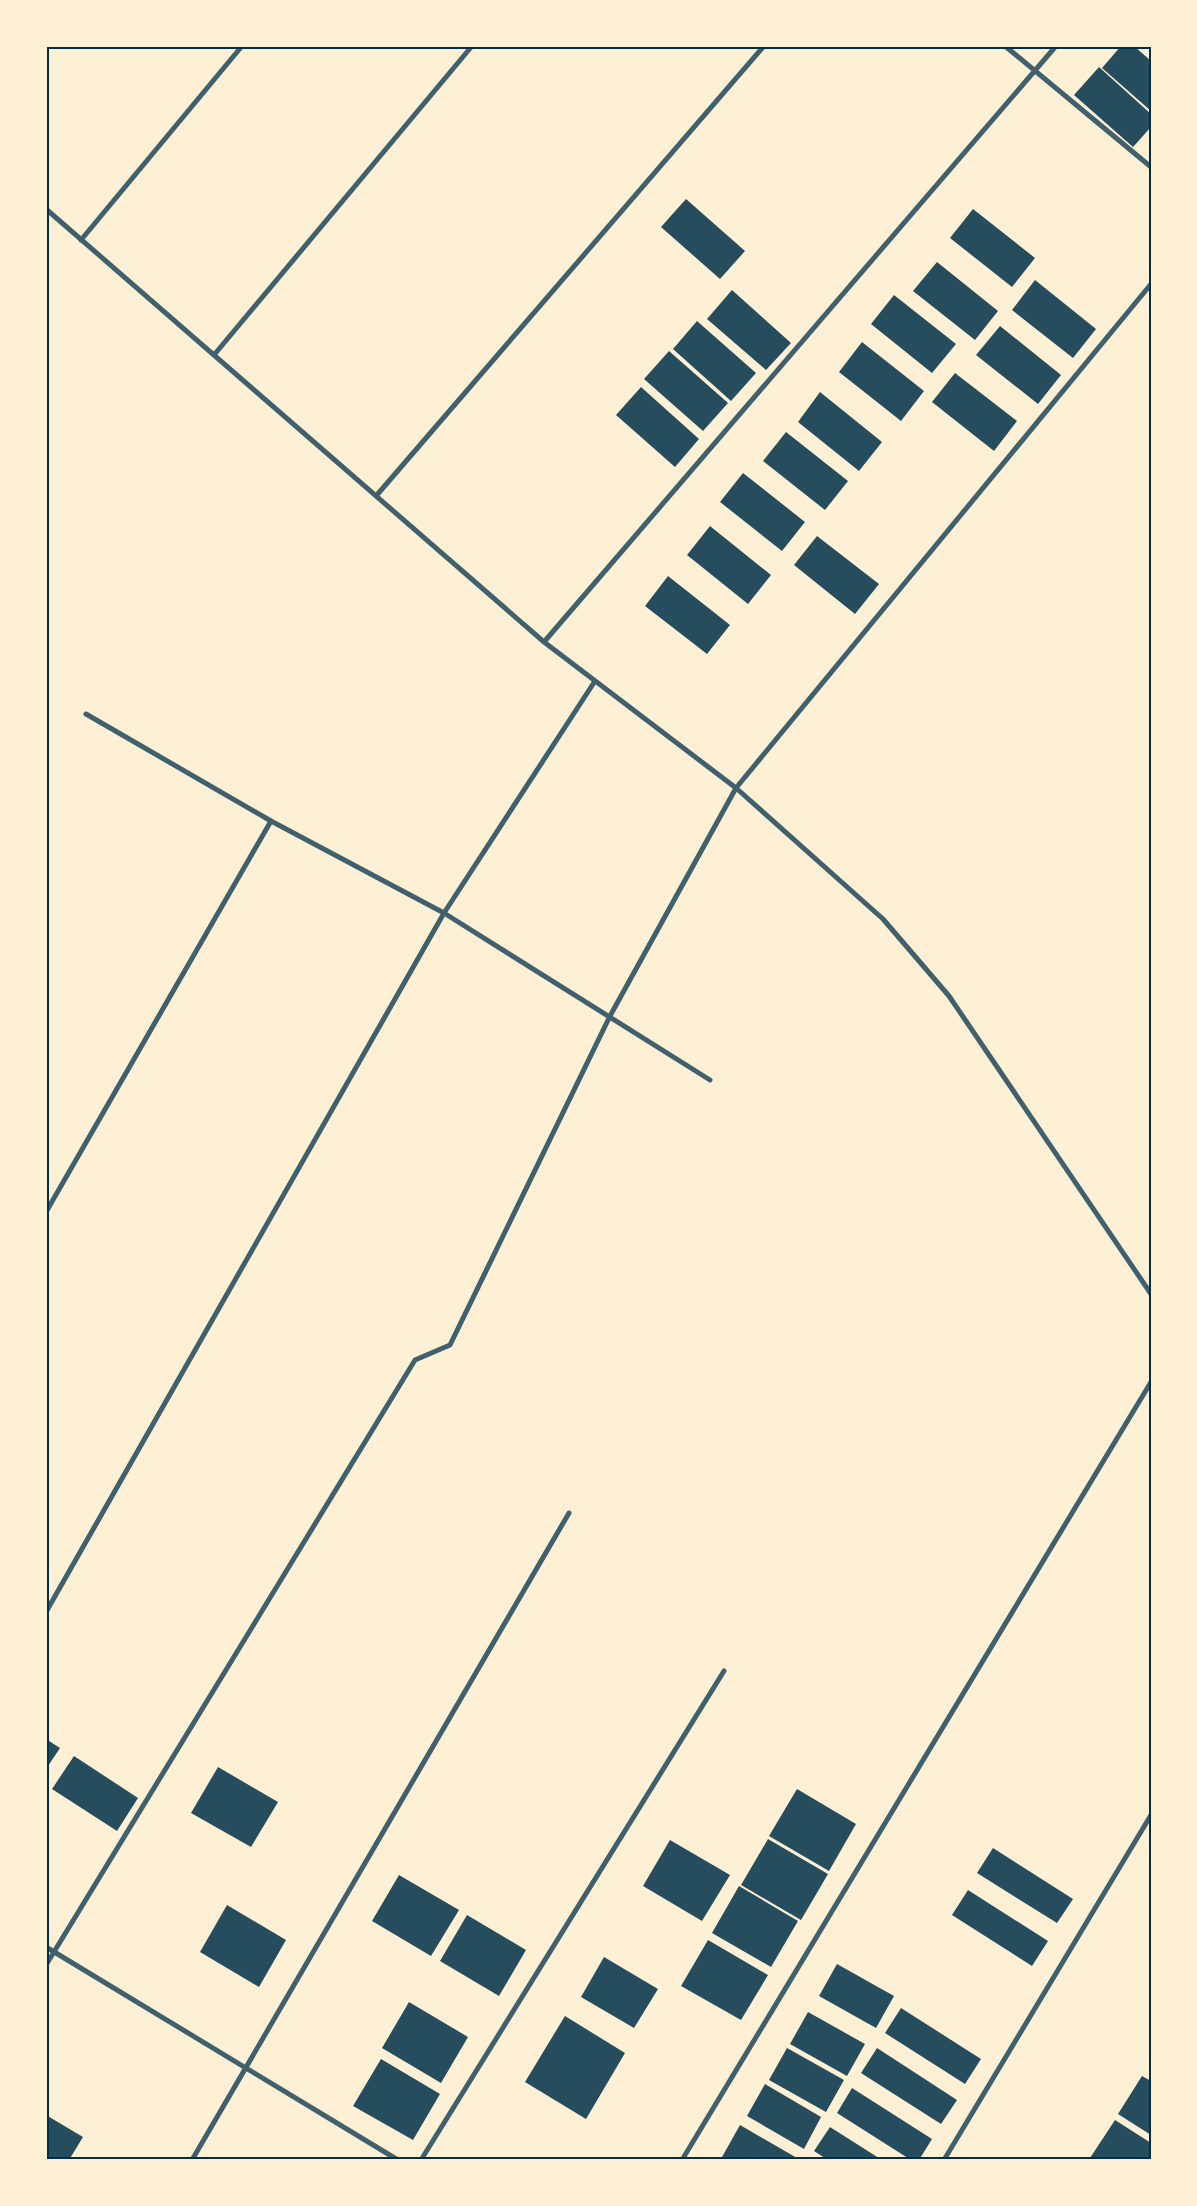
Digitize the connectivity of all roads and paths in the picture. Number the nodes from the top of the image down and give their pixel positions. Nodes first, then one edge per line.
1 (242, 46) edge
2 (472, 46) edge
3 (764, 46) edge
4 (1005, 46) edge
5 (1056, 46) edge
6 (1035, 71) junction
7 (1151, 167) edge
8 (46, 208) edge
9 (81, 240) junction
10 (1151, 284) edge
11 (214, 355) junction
12 (376, 496) junction
13 (544, 642) junction
14 (595, 681) junction
15 (86, 714) dead end
16 (736, 788) junction
17 (272, 821) junction
18 (444, 913) junction
19 (610, 1016) junction
20 (710, 1080) dead end
21 (46, 1212) edge
22 (1151, 1294) edge
23 (1151, 1382) edge
24 (569, 1513) dead end
25 (46, 1612) edge
26 (724, 1671) dead end
27 (1151, 1815) edge
28 (46, 1947) edge
29 (54, 1952) junction
30 (46, 1965) edge
31 (245, 2069) junction
32 (192, 2160) edge
33 (398, 2160) edge
34 (421, 2160) edge
35 (682, 2160) edge
36 (944, 2160) edge

1 - 9 street
2 - 11 street
3 - 12 street
4 - 6 street
5 - 6 street
6 - 7 street
6 - 13 street
8 - 9 street
9 - 11 street
10 - 16 street
11 - 12 street
12 - 13 street
13 - 14 street
14 - 16 street
14 - 18 street
15 - 17 street
16 - 19 street
16 - 22 street
17 - 18 street
17 - 21 street
18 - 19 street
18 - 25 street
19 - 20 street
19 - 29 street
23 - 35 street
24 - 31 street
26 - 34 street
27 - 36 street
28 - 29 street
29 - 30 street
29 - 31 street
31 - 32 street
31 - 33 street

